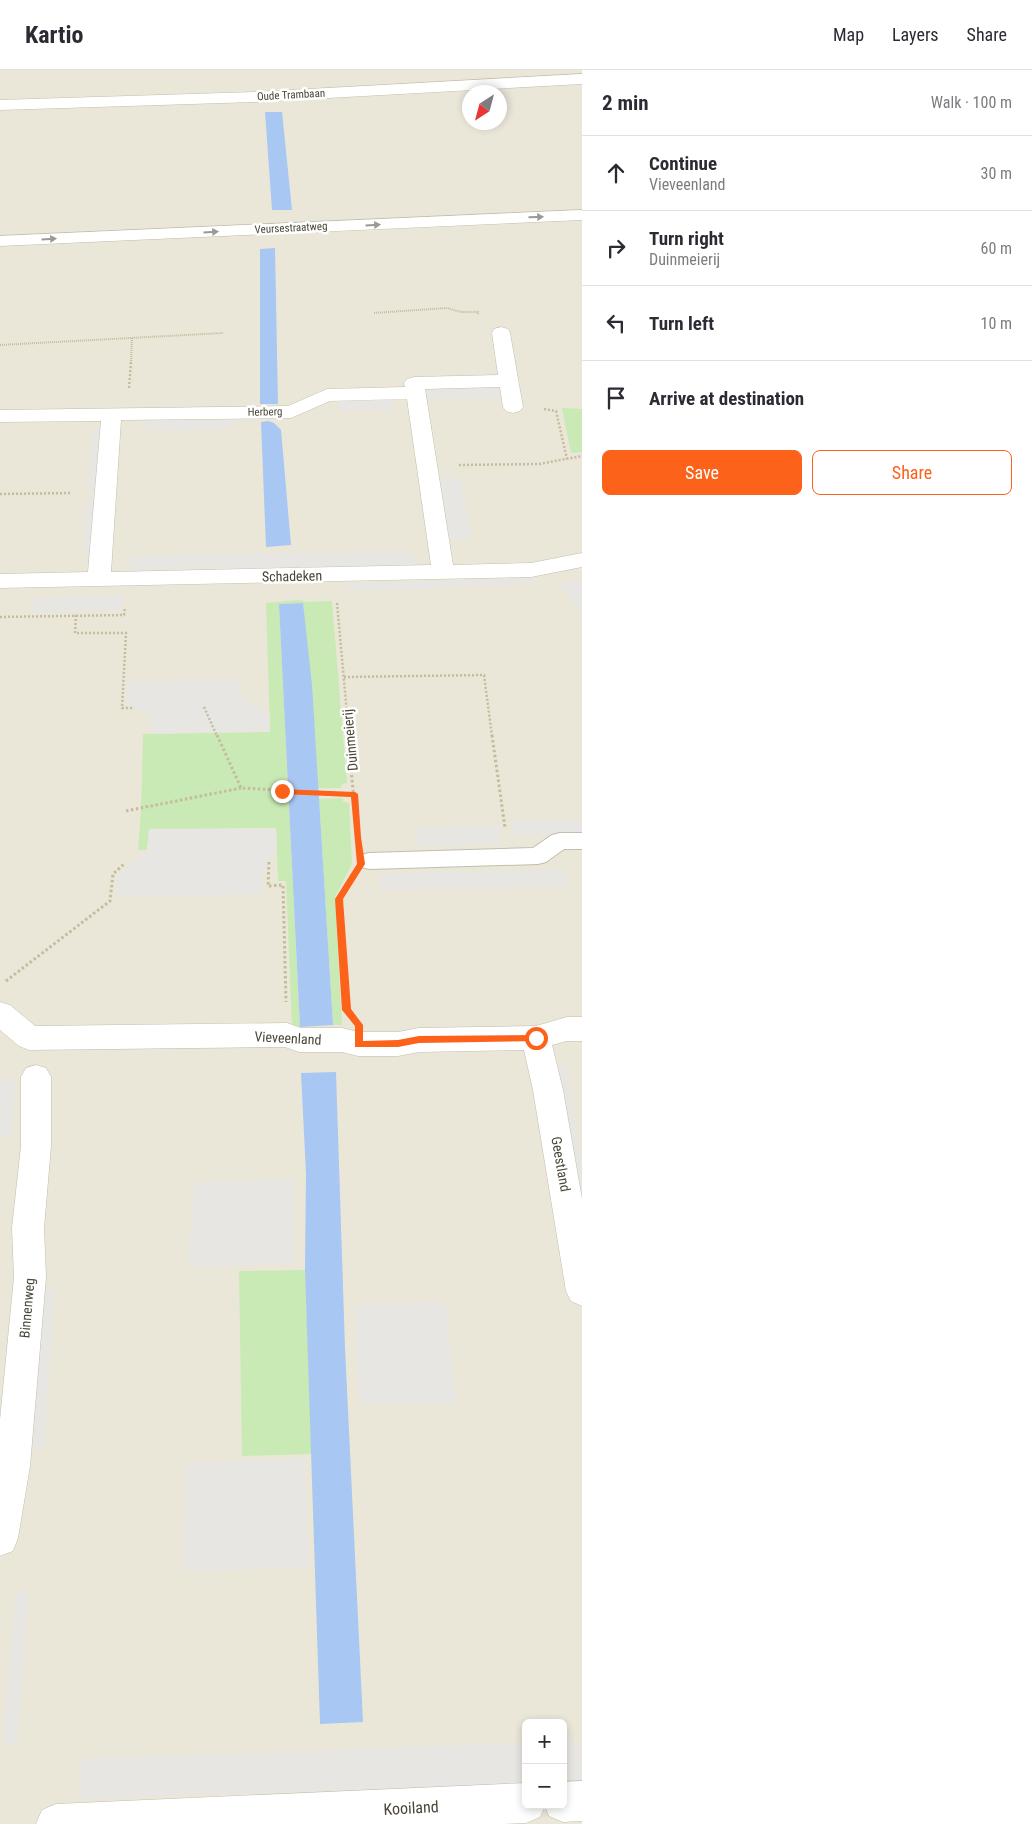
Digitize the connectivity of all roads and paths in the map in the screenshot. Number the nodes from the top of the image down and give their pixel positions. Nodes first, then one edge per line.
1 (582, 79) edge
2 (582, 86) edge
3 (507, 90) edge
4 (462, 93) edge
5 (0, 105) edge
6 (0, 112) edge
7 (582, 215) edge
8 (0, 241) edge
9 (454, 310) dead end
10 (374, 313) dead end
11 (501, 333) dead end
12 (223, 334) dead end
13 (132, 338) junction
14 (0, 345) edge
15 (509, 381) junction
16 (415, 393) junction
17 (513, 407) dead end
18 (119, 414) junction
19 (0, 416) edge
20 (582, 456) edge
21 (426, 466) junction
22 (105, 492) junction
23 (0, 494) edge
24 (582, 560) edge
25 (443, 573) junction
26 (334, 575) junction
27 (99, 578) junction
28 (128, 578) junction
29 (0, 581) edge
30 (76, 616) junction
31 (0, 617) edge
32 (344, 677) junction
33 (204, 707) dead end
34 (134, 708) dead end
35 (241, 788) junction
36 (355, 794) junction
37 (126, 811) dead end
38 (357, 837) dead end
39 (582, 840) edge
40 (509, 856) junction
41 (369, 861) dead end
42 (269, 862) dead end
43 (124, 864) dead end
44 (352, 878) dead end
45 (0, 986) edge
46 (0, 1013) edge
47 (582, 1029) edge
48 (287, 1035) junction
49 (536, 1038) junction
50 (358, 1044) junction
51 (36, 1077) dead end
52 (582, 1291) edge
53 (0, 1538) edge
54 (582, 1801) edge
55 (567, 1802) edge
56 (522, 1803) edge
57 (56, 1824) edge

1 - 5 street, Oude Trambaan
2 - 3 street
4 - 6 street, Oude Trambaan
8 -> 7 street, Veursestraatweg
9 - 10 path
11 - 15 street
12 - 13 path
13 - 14 path
13 - 18 path
15 - 16 street
15 - 17 street
16 - 18 street, Herberg
16 - 21 street
18 - 19 street, Herberg
18 - 22 street
20 - 21 path
21 - 25 street
22 - 23 path
22 - 27 street
24 - 25 street, Schadeken
25 - 26 street, Schadeken
26 - 28 street, Schadeken
26 - 32 path, Duinmeierij
27 - 28 street, Schadeken
27 - 29 street, Schadeken
28 - 30 path
30 - 31 path
30 - 34 path
32 - 36 path, Duinmeierij
32 - 40 path
33 - 35 path
35 - 36 path
35 - 37 path
36 - 38 path, Duinmeierij
39 - 40 lane
40 - 41 lane
42 - 48 path
43 - 45 path
44 - 50 path
46 - 48 street, Vieveenland
47 - 49 street, Vieveenland
48 - 50 street, Vieveenland
49 - 50 street, Vieveenland
49 - 52 street, Geestland
51 - 53 street, Binnenweg
54 - 55 street
56 - 57 street, Kooiland

